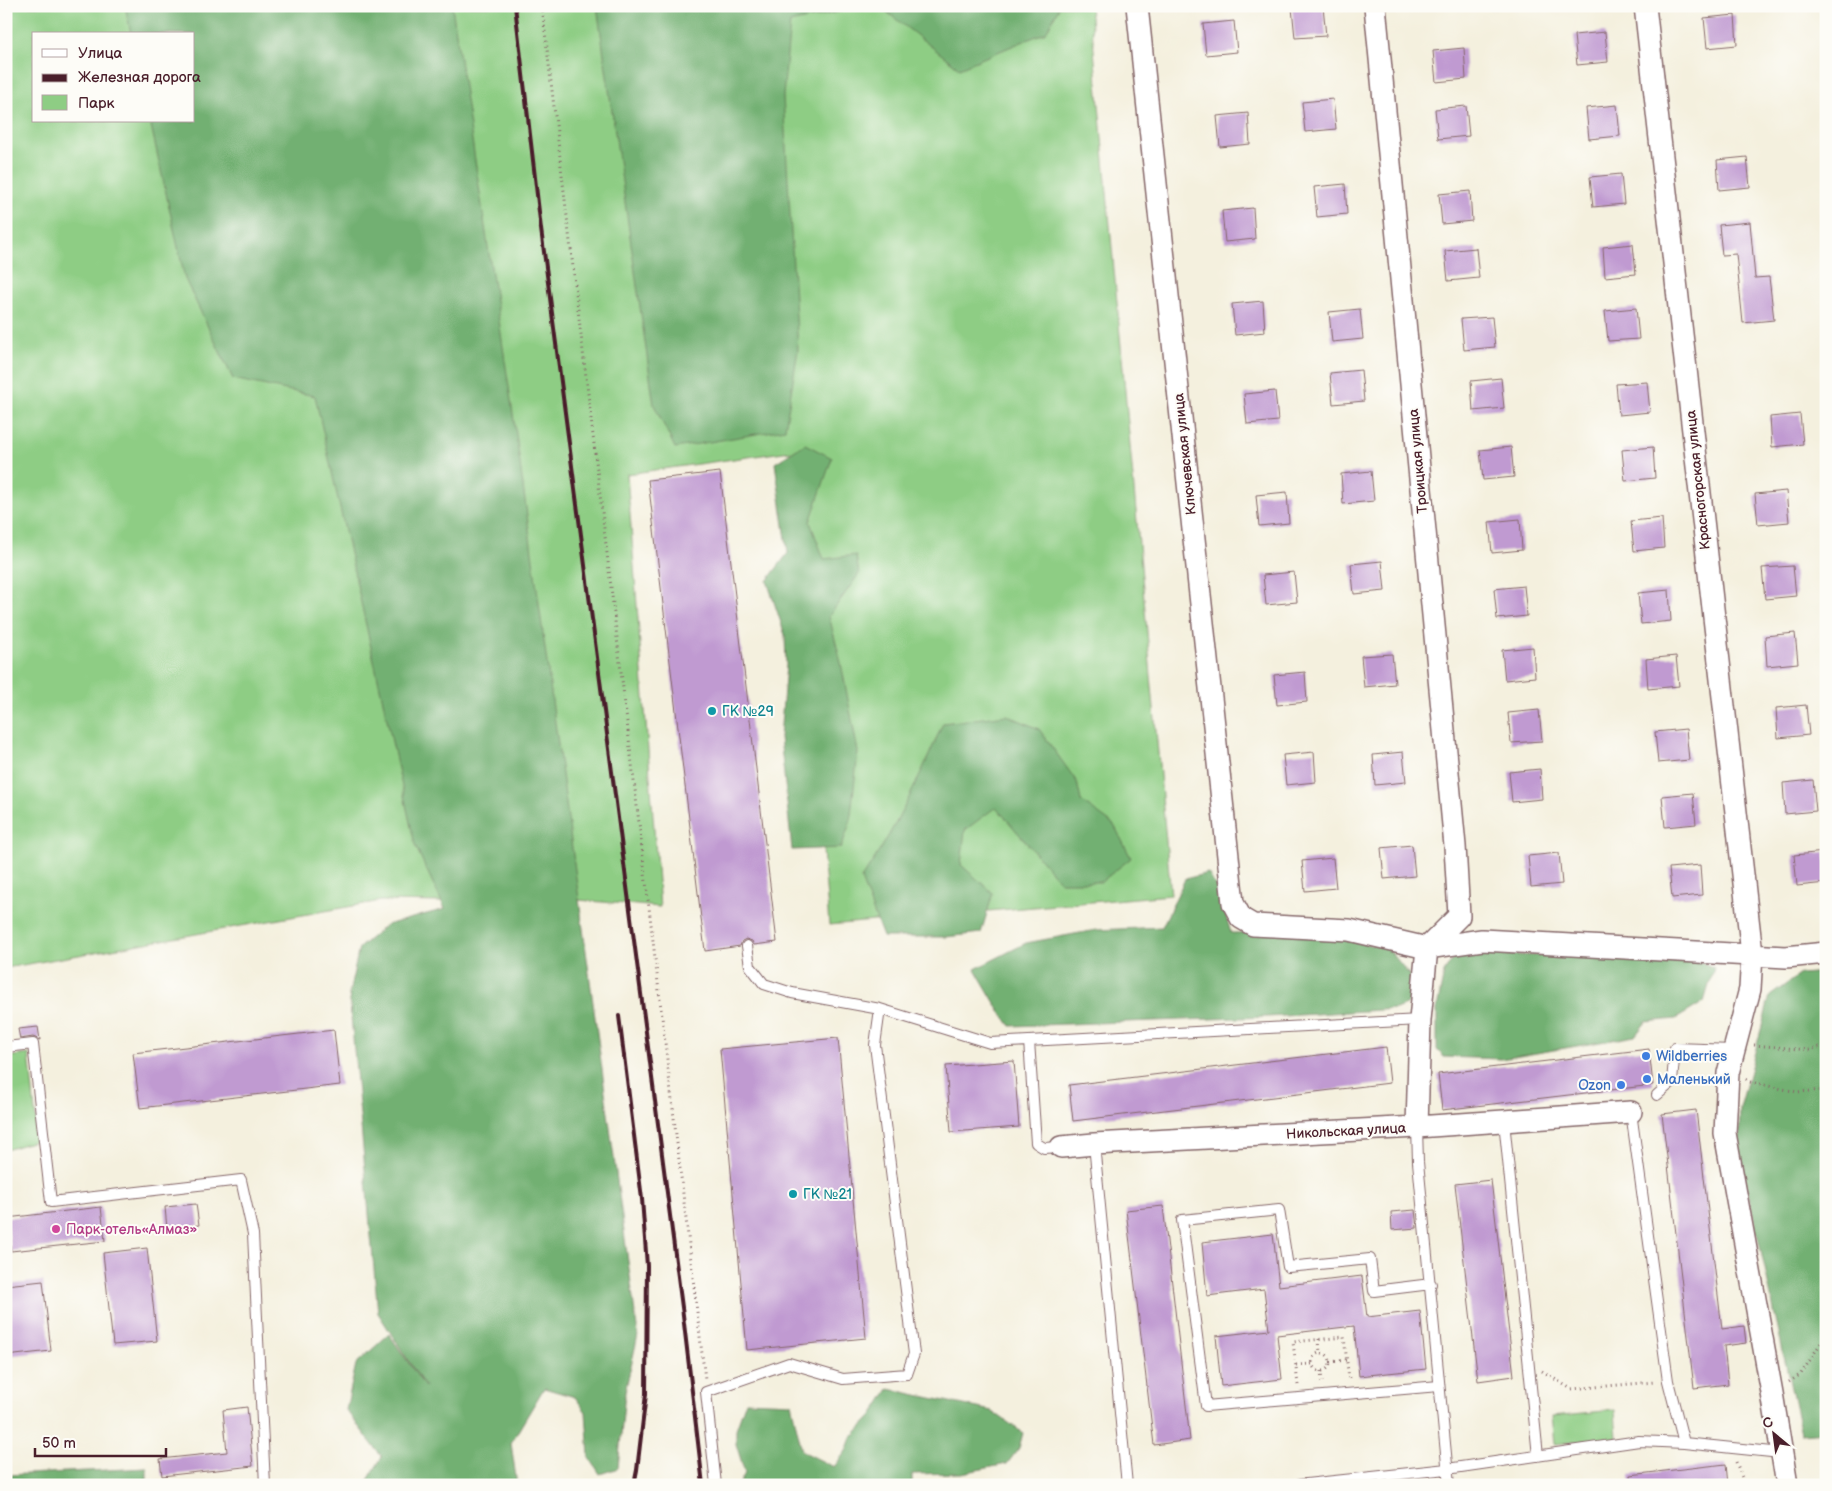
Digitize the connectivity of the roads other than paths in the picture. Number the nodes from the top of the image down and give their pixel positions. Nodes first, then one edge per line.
1 (1137, 6) edge
2 (1375, 6) edge
3 (1645, 6) edge
4 (746, 946) dead end
5 (1427, 948) junction
6 (1826, 953) edge
7 (1752, 954) junction
8 (880, 1009) junction
9 (1420, 1020) junction
10 (1029, 1041) junction
11 (6, 1046) edge
12 (1733, 1053) junction
13 (1657, 1095) dead end
14 (1630, 1112) joint
15 (1504, 1121) junction
16 (1417, 1128) junction
17 (1094, 1144) junction
18 (1061, 1148) joint
19 (1431, 1284) junction
20 (1439, 1386) junction
21 (1684, 1442) junction
22 (1782, 1453) junction
23 (1538, 1456) junction
24 (1447, 1469) junction
25 (1389, 1480) edge
26 (264, 1485) edge
27 (716, 1485) edge
28 (1127, 1485) edge
29 (1297, 1485) edge
30 (1449, 1485) edge
31 (1787, 1485) edge

1 - 5 street, Ключевская улица
2 - 5 street, Троицкая улица
3 - 7 street, Красногорская улица
4 - 8 lane
5 - 7 street
5 - 9 street
6 - 7 street
7 - 12 street, Красногорская улица
8 - 10 lane
8 - 27 lane
9 - 10 lane
9 - 16 street
10 - 18 lane
11 - 26 lane
12 - 13 lane
12 - 22 street, Красногорская улица
14 - 15 street, Никольская улица
14 - 21 lane
15 - 16 street, Никольская улица
15 - 23 lane
16 - 17 street, Никольская улица
16 - 19 lane
17 - 18 street, Никольская улица
17 - 28 lane
19 - 20 lane
19 - 20 lane
20 - 24 lane
21 - 22 lane
21 - 23 lane
22 - 31 street, Красногорская улица
23 - 24 lane
24 - 25 lane
24 - 30 lane
25 - 29 lane

